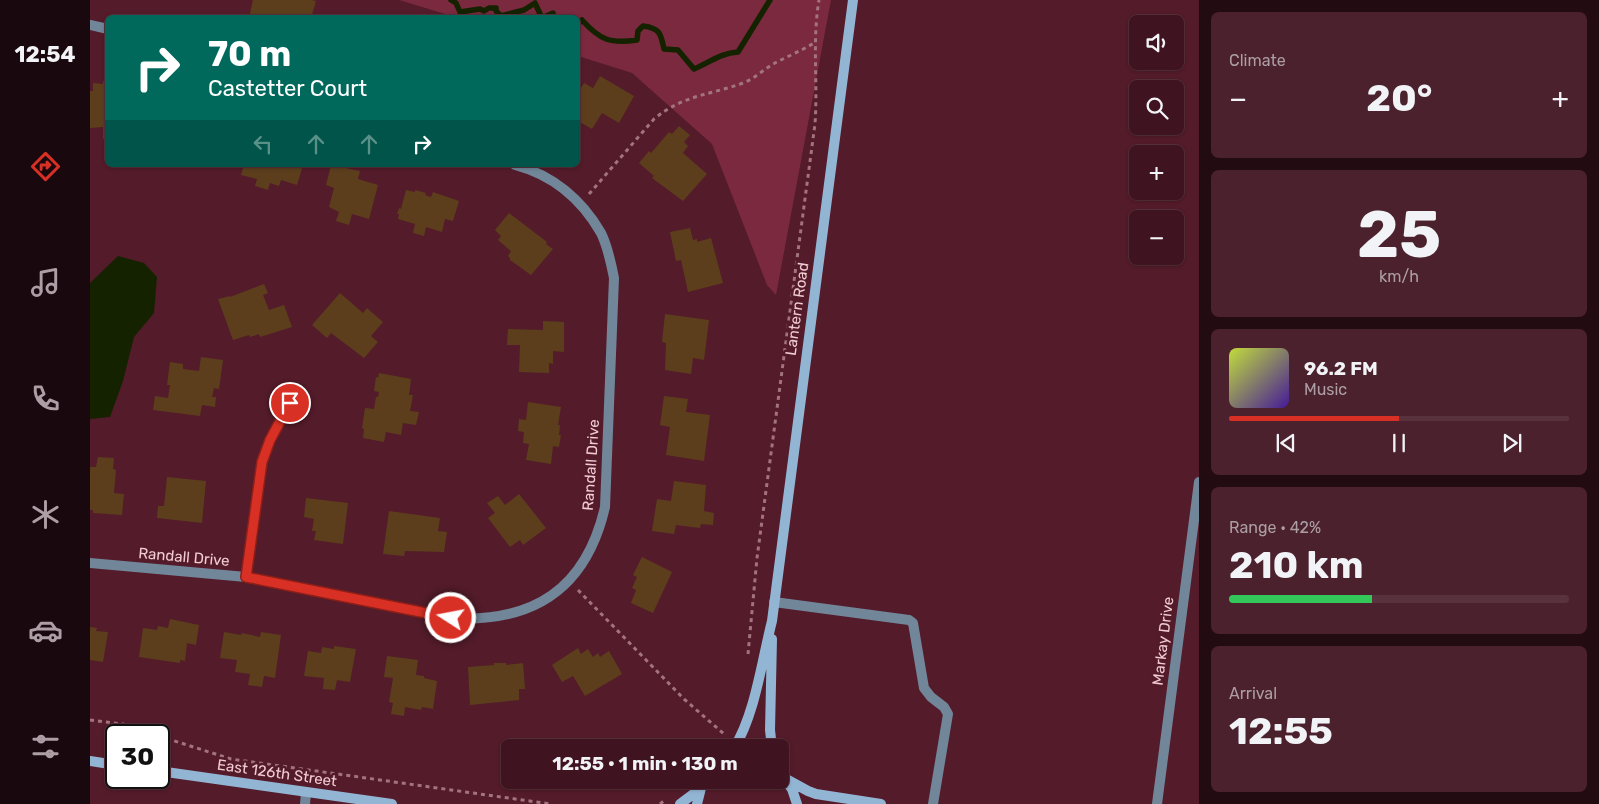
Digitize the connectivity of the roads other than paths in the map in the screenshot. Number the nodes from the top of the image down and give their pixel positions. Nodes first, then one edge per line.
1 (853, 0) edge
2 (90, 25) edge
3 (105, 28) edge
4 (523, 167) edge
5 (290, 403) dead end
6 (1199, 482) edge
7 (90, 563) edge
8 (246, 577) junction
9 (774, 602) junction
10 (772, 621) junction
11 (739, 739) edge
12 (771, 739) edge
13 (90, 762) edge
14 (105, 764) edge
15 (170, 773) edge
16 (789, 779) edge
17 (789, 785) edge
18 (697, 789) edge
19 (702, 789) edge
20 (306, 793) junction
21 (305, 804) edge
22 (392, 804) edge
23 (680, 804) edge
24 (697, 804) edge
25 (797, 804) edge
26 (881, 804) edge
27 (933, 804) edge
28 (1158, 804) edge

1 - 9 street, Lantern Road
2 - 3 street
4 - 8 street, Randall Drive
5 - 8 street
6 - 28 street, Markay Drive
7 - 8 street, Randall Drive
9 - 10 street, Lantern Road
9 - 27 street
10 - 11 street, Lantern Road
10 - 12 street, Lantern Road
13 - 14 street
15 - 20 street, East 126th Street
16 - 26 street
17 - 25 street
18 - 23 street
19 - 24 street
20 - 21 street
20 - 22 street, East 126th Street

